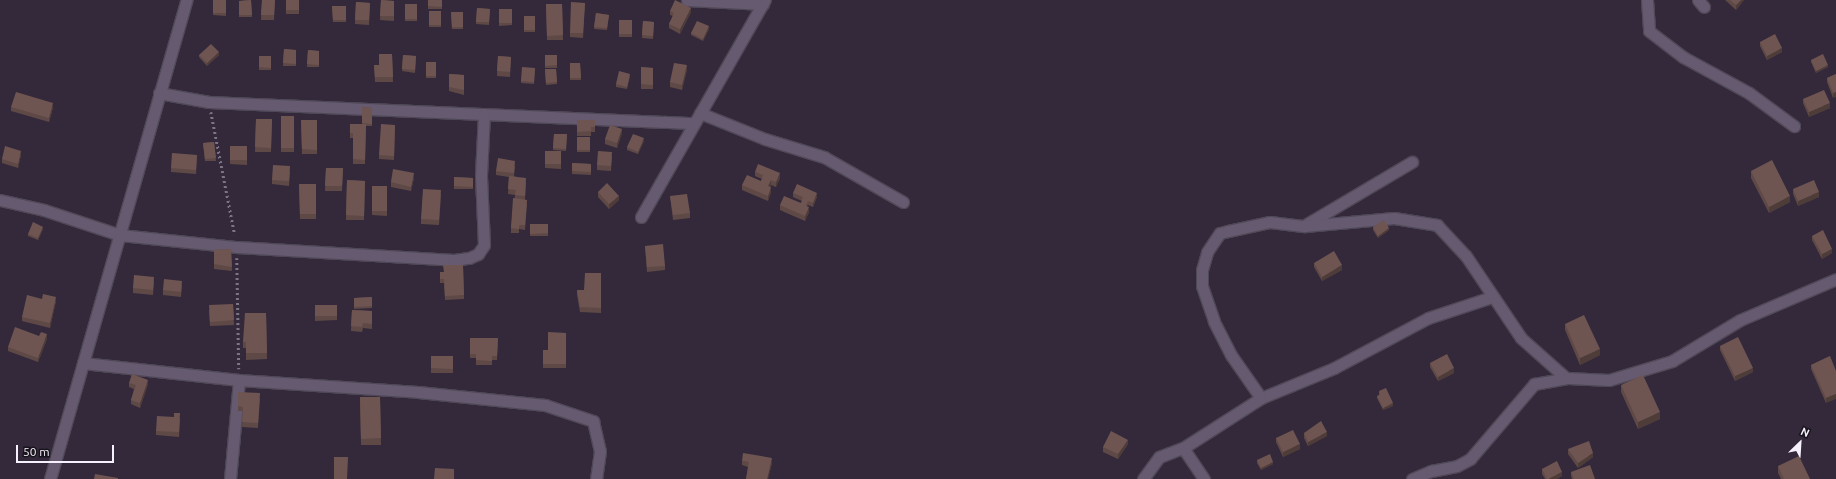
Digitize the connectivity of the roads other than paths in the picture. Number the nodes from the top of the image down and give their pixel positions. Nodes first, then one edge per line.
1 (186, 0) edge
2 (687, 0) edge
3 (1647, 0) edge
4 (764, 2) edge
5 (159, 93) junction
6 (700, 113) junction
7 (484, 114) junction
8 (694, 123) junction
9 (1794, 126) dead end
10 (1412, 162) dead end
11 (0, 200) edge
12 (904, 202) dead end
13 (641, 217) dead end
14 (1305, 226) junction
15 (120, 234) junction
16 (1836, 279) edge
17 (1492, 297) junction
18 (83, 362) junction
19 (1566, 378) junction
20 (240, 380) junction
21 (1261, 398) junction
22 (1183, 448) junction
23 (50, 479) edge
24 (230, 479) edge
25 (596, 479) edge
26 (1143, 479) edge
27 (1204, 479) edge
28 (1412, 479) edge

1 - 5 street
2 - 4 street
3 - 9 street
4 - 6 street
5 - 7 street
5 - 15 street
6 - 8 street
6 - 12 street
7 - 8 street
7 - 15 street
8 - 13 street
10 - 14 street
11 - 15 street
14 - 17 street
14 - 21 street
15 - 18 street
16 - 19 street
17 - 19 street
17 - 21 street
18 - 20 street
18 - 23 street
19 - 28 street
20 - 24 street
20 - 25 street
21 - 22 street
22 - 26 street
22 - 27 street

